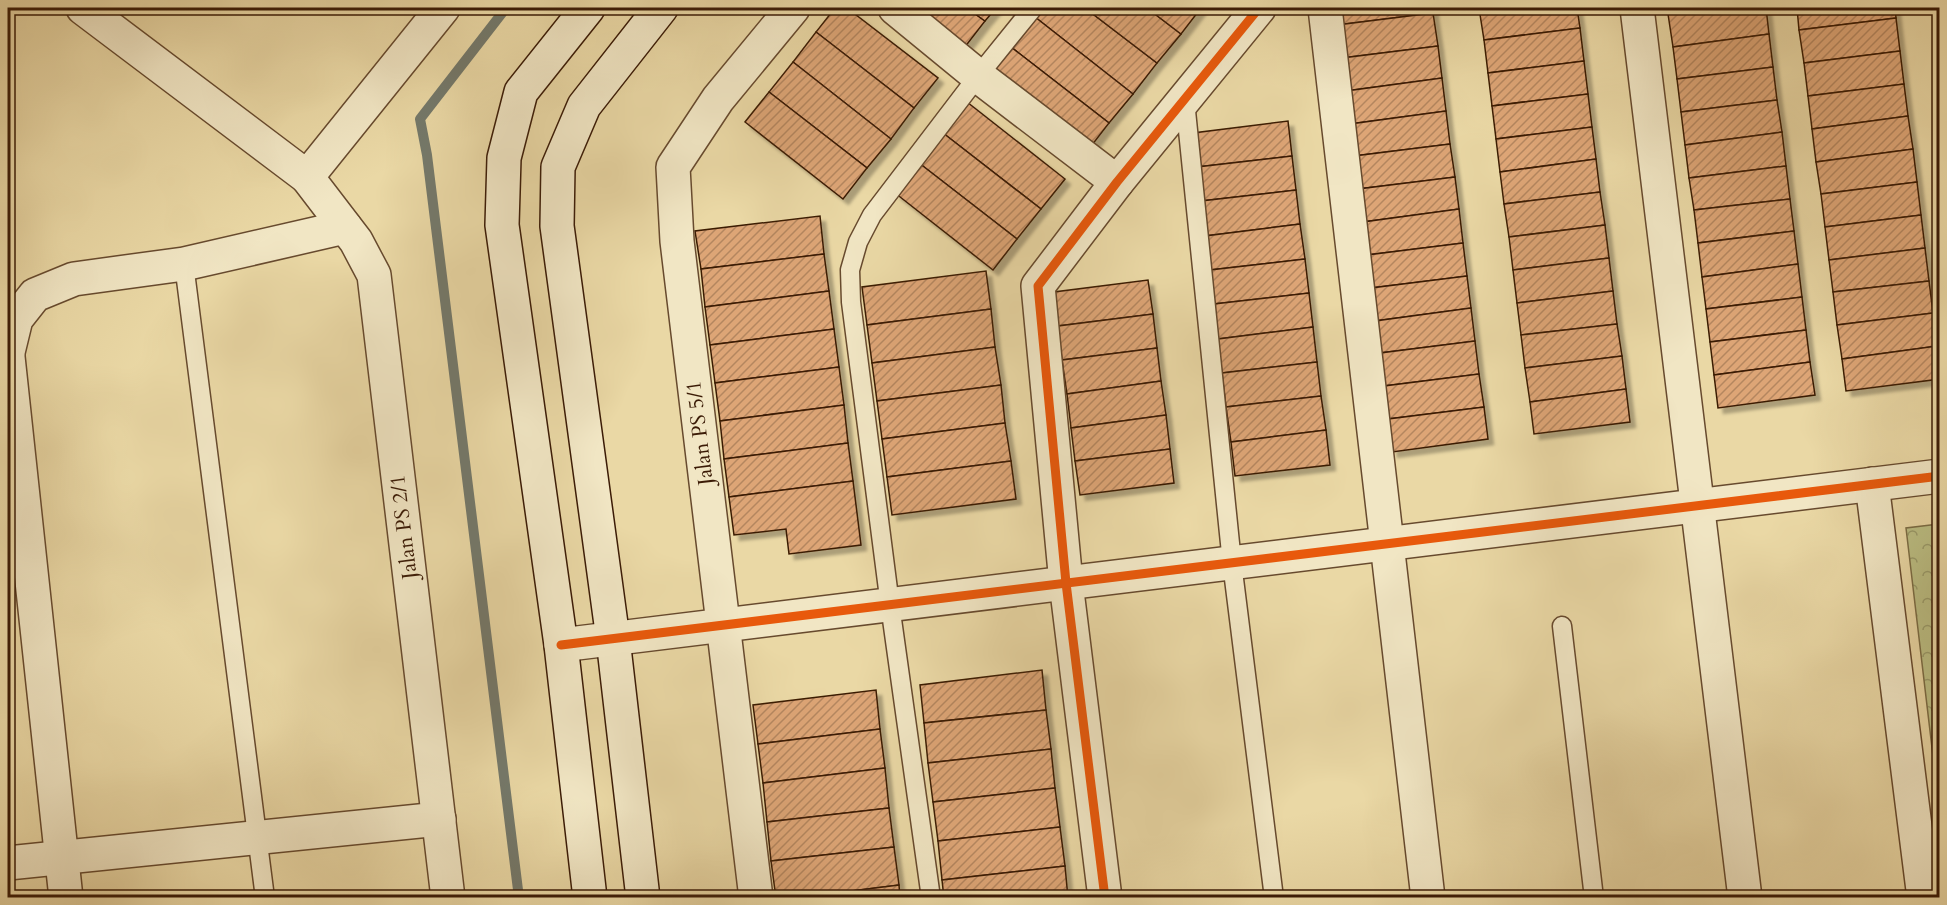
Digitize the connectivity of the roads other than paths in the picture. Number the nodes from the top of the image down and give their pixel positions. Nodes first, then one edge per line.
1 (83, 8) edge
2 (443, 8) edge
3 (588, 8) edge
4 (661, 8) edge
5 (793, 8) edge
6 (895, 8) edge
7 (1033, 8) edge
8 (1259, 8) edge
9 (1325, 8) edge
10 (1637, 8) edge
11 (978, 76) junction
12 (1185, 101) junction
13 (307, 177) junction
14 (1117, 182) junction
15 (345, 227) junction
16 (184, 264) junction
17 (8, 352) edge
18 (8, 357) edge
19 (1940, 476) edge
20 (1872, 484) junction
21 (1698, 506) junction
22 (1388, 544) junction
23 (1232, 563) junction
24 (1066, 584) junction
25 (890, 605) junction
26 (723, 626) junction
27 (1562, 626) dead end
28 (613, 639) junction
29 (561, 645) junction
30 (439, 819) junction
31 (259, 838) junction
32 (61, 857) junction
33 (8, 863) edge
34 (66, 897) edge
35 (266, 897) edge
36 (448, 897) edge
37 (590, 897) edge
38 (643, 897) edge
39 (756, 897) edge
40 (931, 897) edge
41 (1105, 897) edge
42 (1274, 897) edge
43 (1428, 897) edge
44 (1594, 897) edge
45 (1745, 897) edge
46 (1924, 897) edge

1 - 13 street, Jalan PS 2/1
2 - 13 street
3 - 29 street
4 - 28 street
5 - 26 street, Jalan PS 5/1
6 - 11 street
7 - 11 lane
8 - 12 street
9 - 22 street
10 - 21 street
11 - 14 street
11 - 25 lane
12 - 14 street
12 - 23 lane
13 - 15 street, Jalan PS 2/1
14 - 24 street
15 - 16 street
15 - 30 street, Jalan PS 2/1
16 - 17 street
16 - 31 lane
18 - 32 street
19 - 20 street
20 - 21 street
20 - 46 street
21 - 22 street
21 - 45 street
22 - 23 street
22 - 43 street
23 - 24 street
23 - 42 lane
24 - 25 street
24 - 41 street
25 - 26 street
25 - 40 lane
26 - 28 street
26 - 39 street, Jalan PS 5/1
27 - 44 lane
28 - 29 street
28 - 38 street
29 - 37 street
30 - 31 street
30 - 36 street, Jalan PS 2/1
31 - 32 street
31 - 35 lane
32 - 33 street
32 - 34 street

